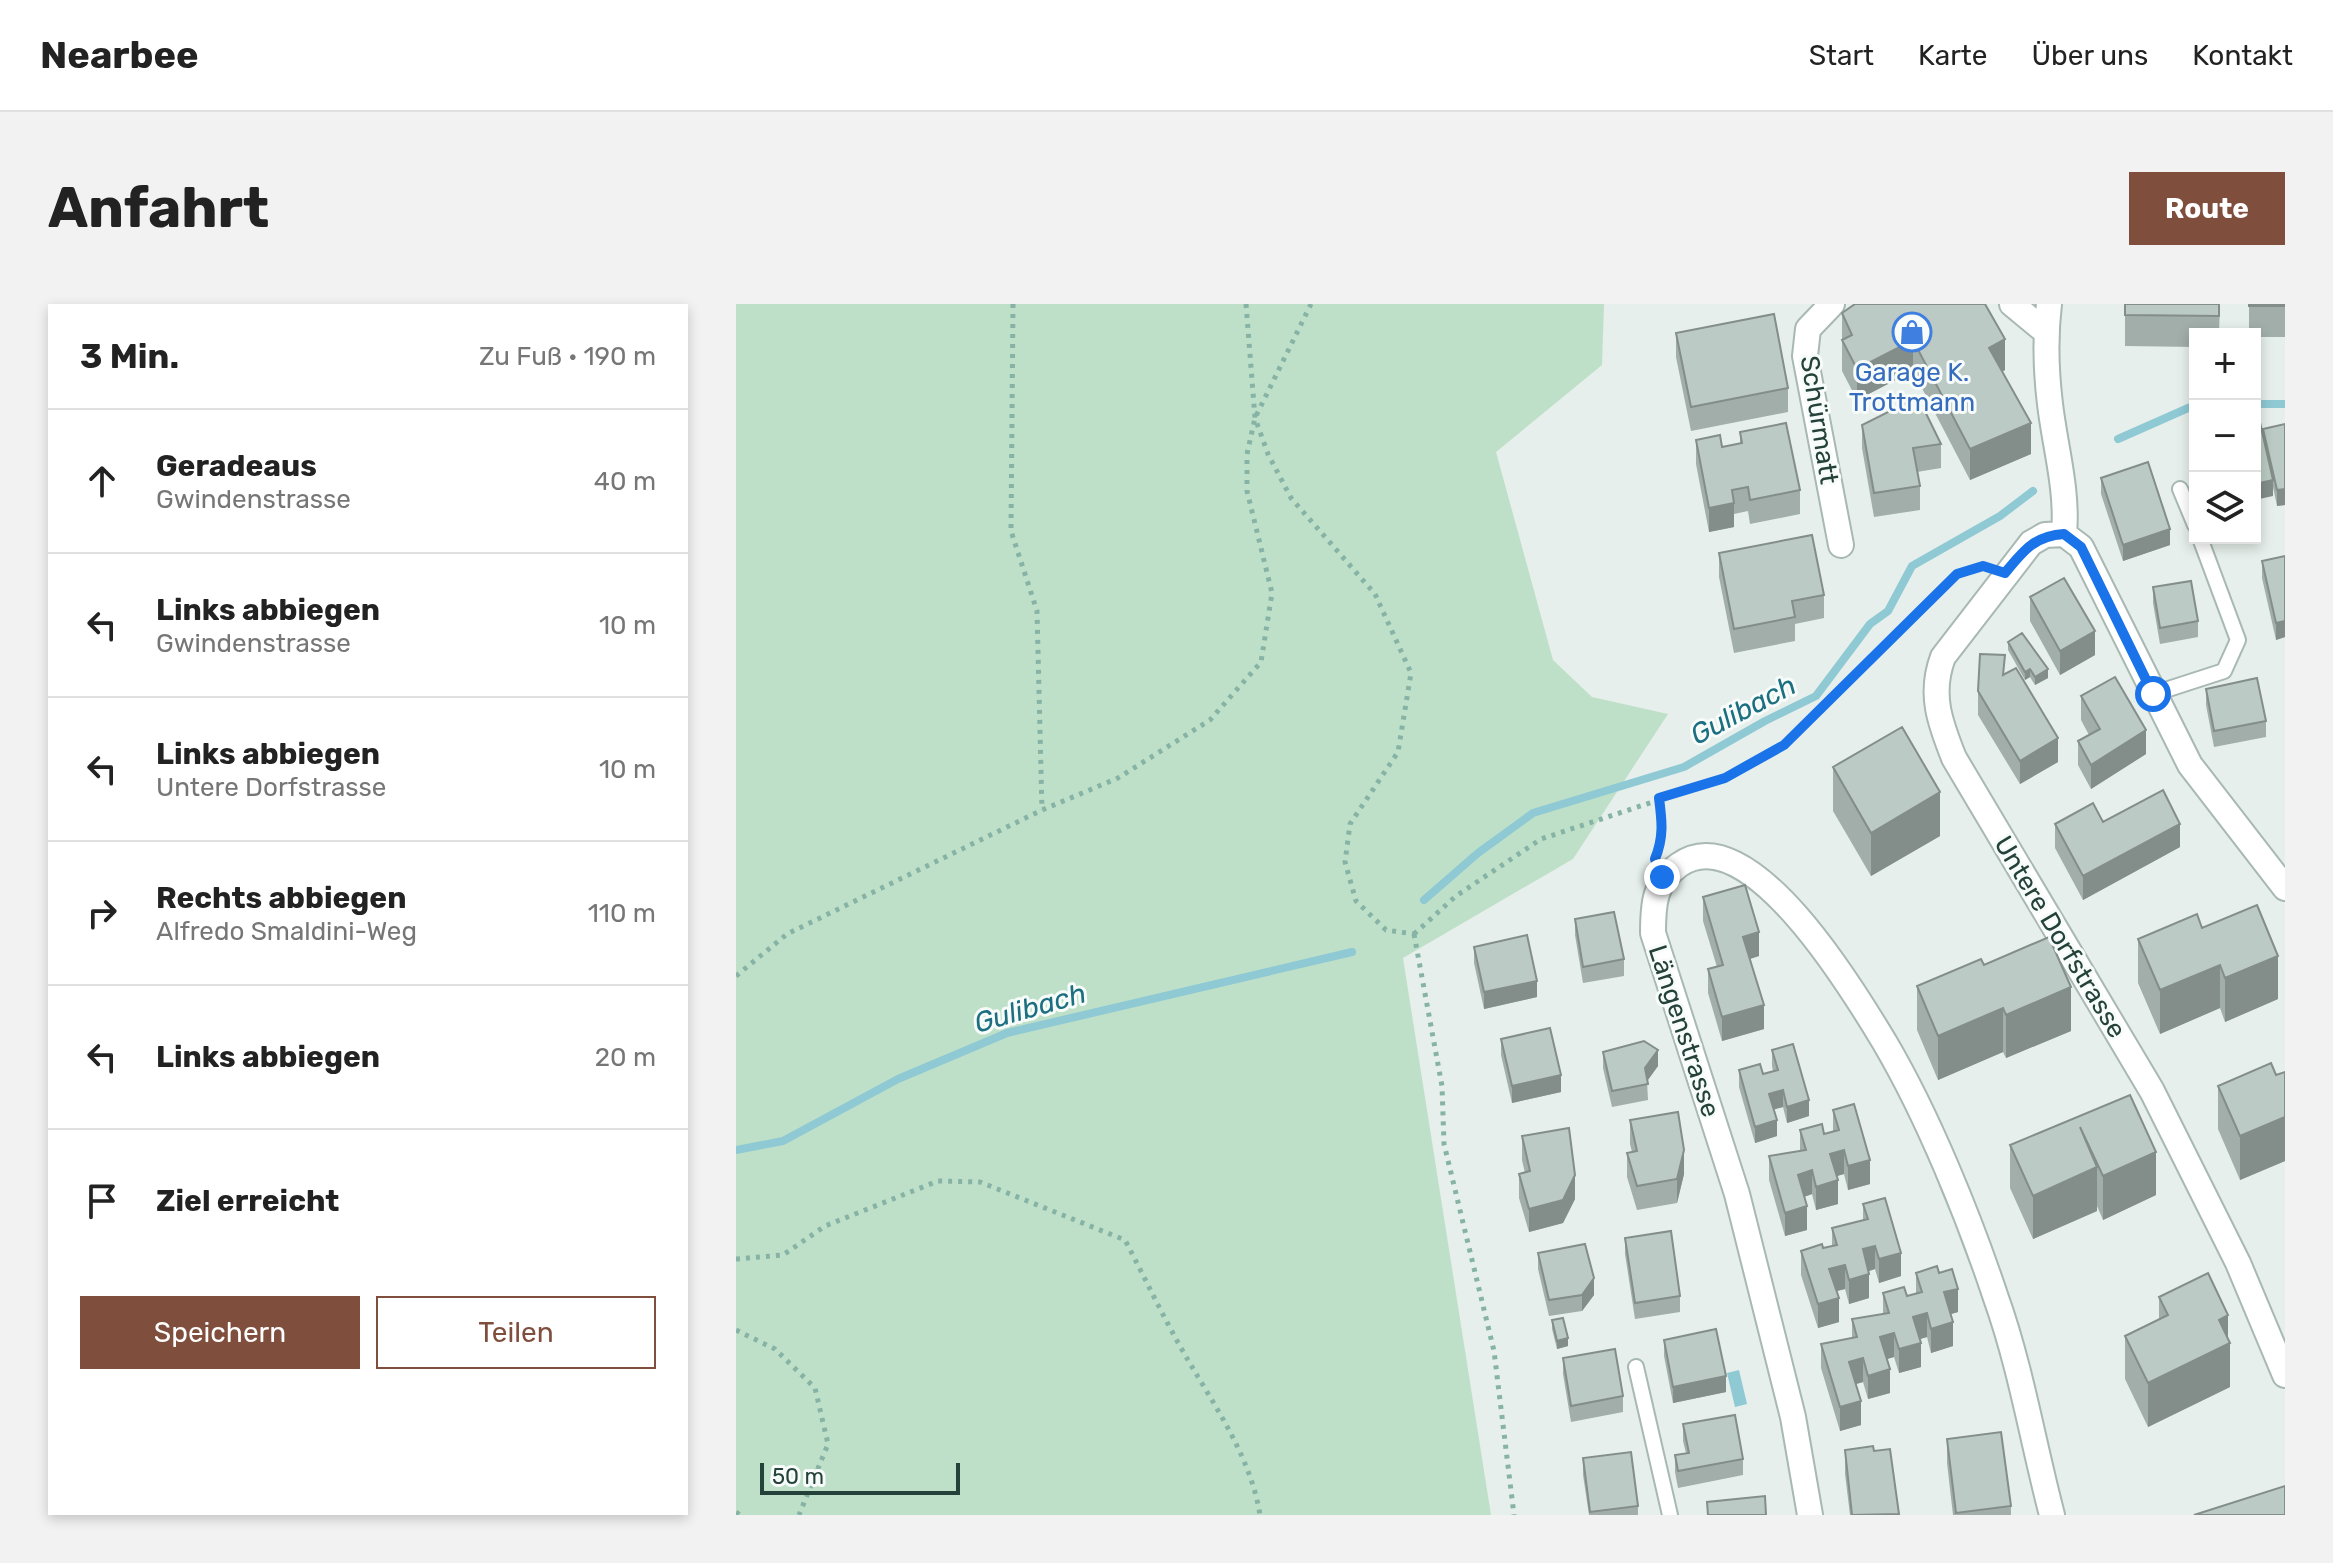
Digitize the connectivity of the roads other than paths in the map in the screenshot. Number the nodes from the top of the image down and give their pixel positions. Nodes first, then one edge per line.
1 (1832, 304) edge
2 (2012, 304) edge
3 (2049, 304) edge
4 (2046, 332) junction
5 (2180, 489) dead end
6 (2189, 511) edge
7 (2064, 534) junction
8 (2202, 544) edge
9 (1841, 545) dead end
10 (2153, 694) junction
11 (2285, 888) edge
12 (1636, 1367) dead end
13 (2285, 1375) edge
14 (1670, 1515) edge
15 (1810, 1515) edge
16 (2052, 1515) edge

1 - 9 street, Schürmatt
2 - 4 street
3 - 4 street
4 - 7 street
5 - 6 lane
7 - 10 street
7 - 13 street, Untere Dorfstrasse
8 - 10 lane
10 - 11 street
12 - 14 lane
15 - 16 street, Längenstrasse

